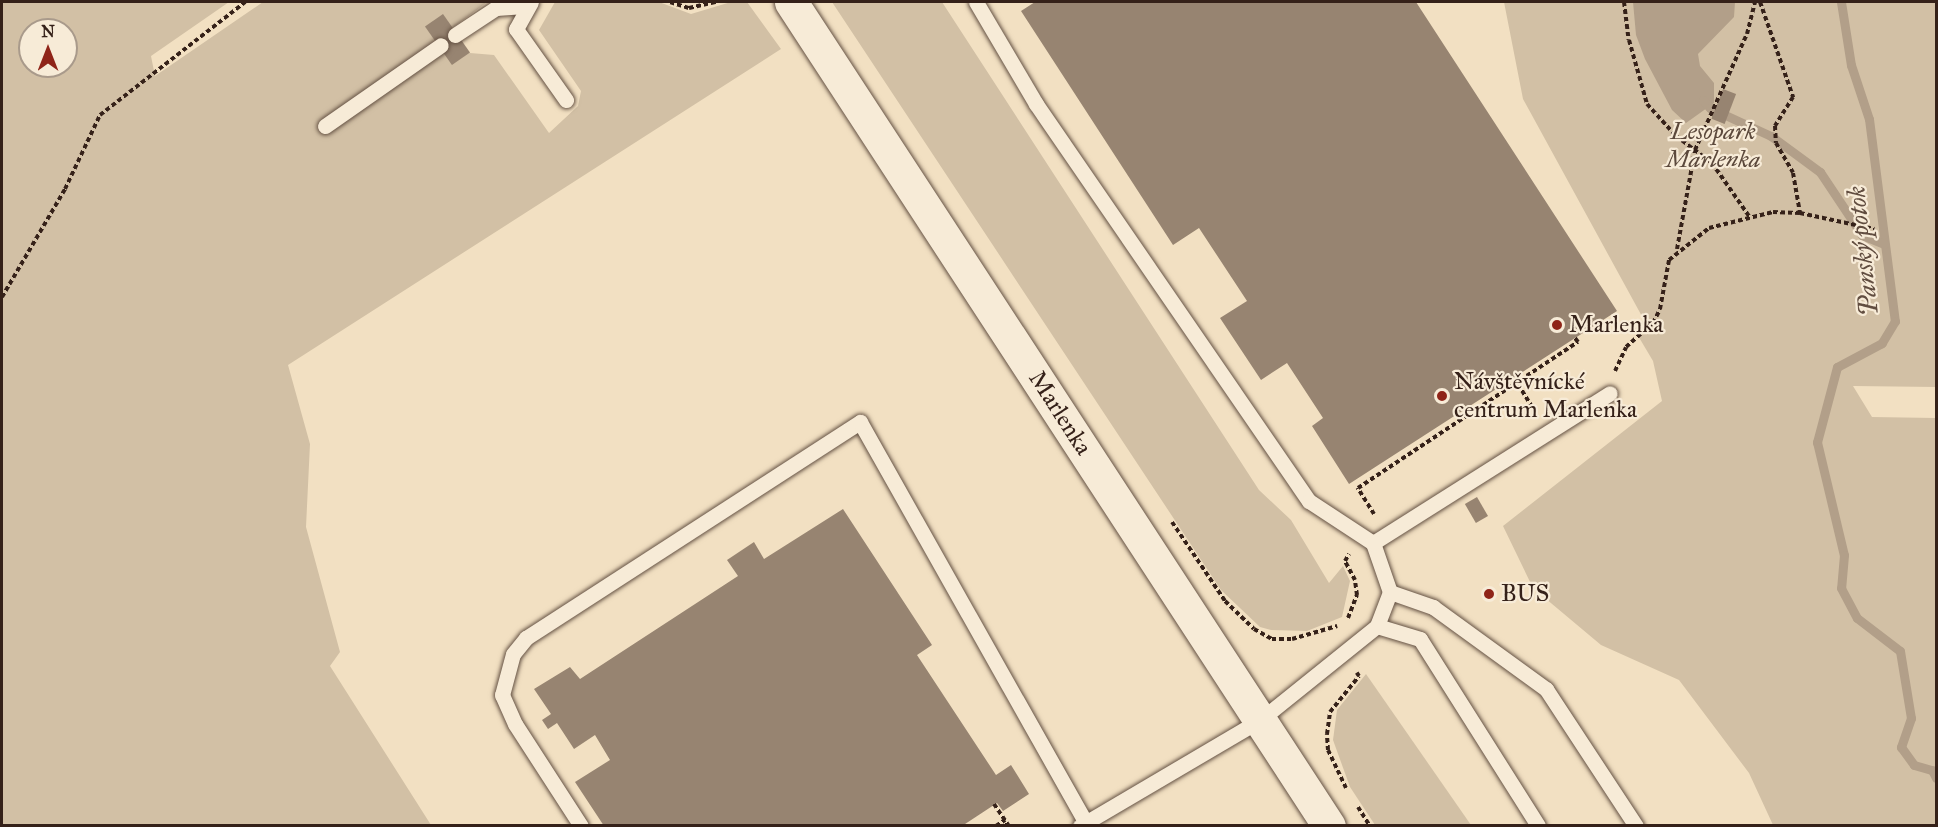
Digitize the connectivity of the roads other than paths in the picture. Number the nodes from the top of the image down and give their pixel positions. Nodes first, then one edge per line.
1 (791, 2) edge
2 (976, 2) edge
3 (529, 4) edge
4 (455, 35) dead end
5 (441, 45) dead end
6 (566, 100) dead end
7 (325, 126) dead end
8 (1610, 393) road end
9 (1367, 540) junction
10 (1390, 592) junction
11 (1377, 626) junction
12 (1260, 720) junction
13 (1084, 824) edge
14 (581, 825) edge
15 (1329, 825) edge
16 (1538, 825) edge
17 (1636, 825) edge

1 - 12 main road, Marlenka
2 - 9 lane
3 - 4 lane
3 - 6 lane
5 - 7 lane
8 - 9 lane
9 - 10 lane
10 - 11 lane
10 - 17 lane
11 - 12 lane
11 - 16 lane
12 - 13 lane
12 - 15 main road, Marlenka
13 - 14 lane

